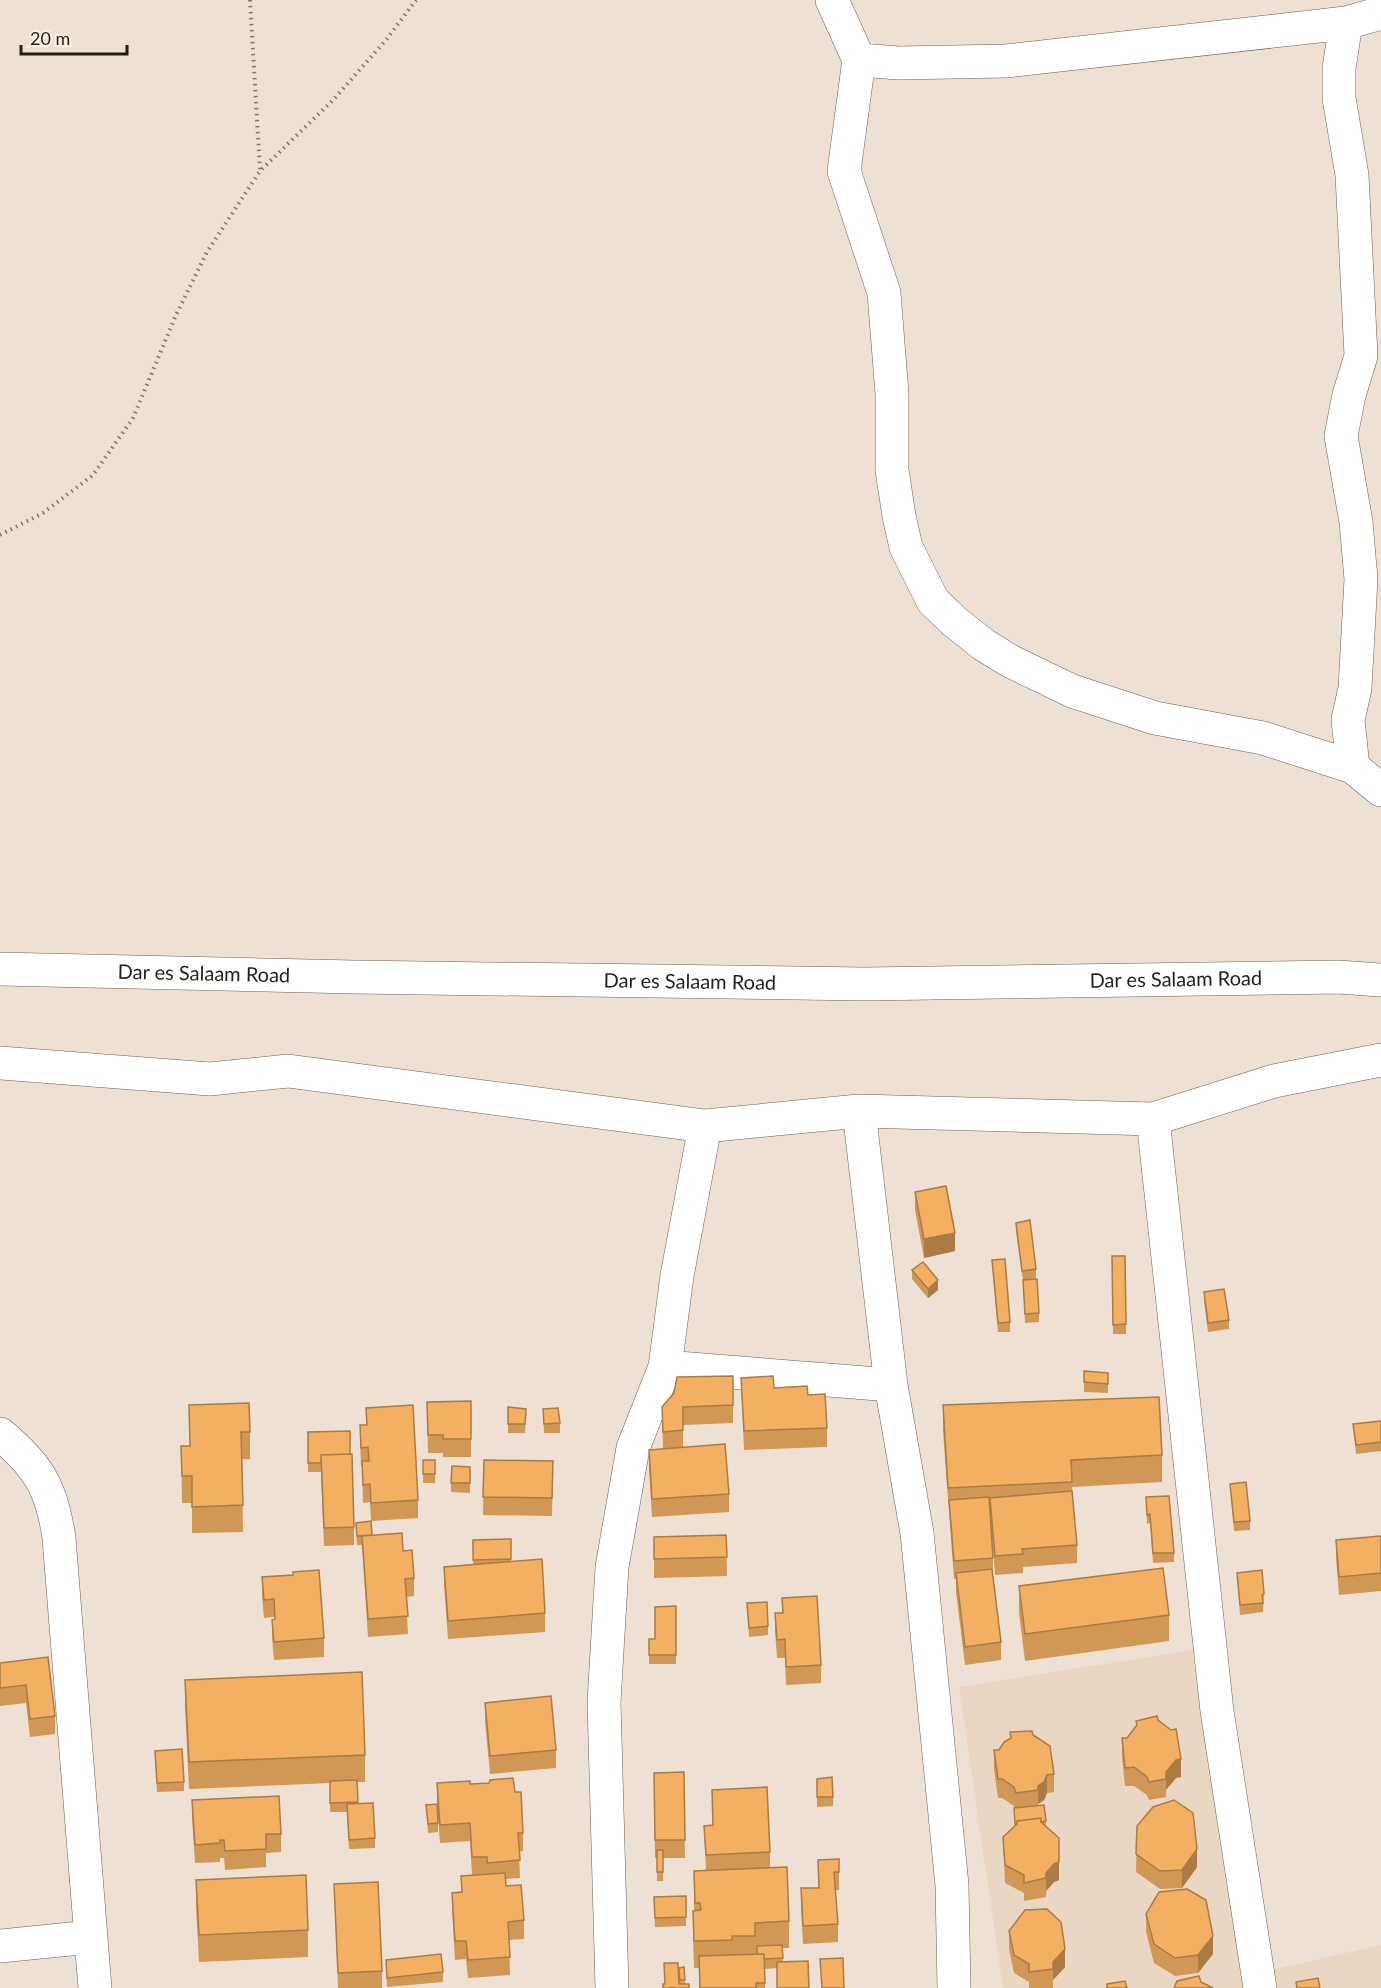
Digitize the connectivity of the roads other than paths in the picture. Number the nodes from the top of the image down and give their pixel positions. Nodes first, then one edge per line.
1 (832, 0) edge
2 (1381, 13) edge
3 (1346, 23) junction
4 (859, 60) junction
5 (1353, 767) junction
6 (1381, 790) edge
7 (0, 969) edge
8 (1381, 980) edge
9 (1381, 1060) edge
10 (0, 1063) edge
11 (859, 1111) junction
12 (1153, 1119) junction
13 (705, 1126) junction
14 (665, 1367) junction
15 (891, 1385) junction
16 (0, 1434) edge
17 (90, 1937) junction
18 (0, 1946) edge
19 (95, 1988) edge
20 (612, 1988) edge
21 (954, 1988) edge
22 (1260, 1988) edge

1 - 4 main road
2 - 3 main road
3 - 4 main road
3 - 5 main road
4 - 5 main road
5 - 6 main road
7 - 8 main road, Dar es Salaam Road
9 - 12 main road
10 - 13 main road
11 - 12 main road
11 - 13 main road
11 - 15 main road
12 - 22 main road
13 - 14 main road
14 - 15 main road
14 - 20 main road
15 - 21 main road
16 - 17 main road
17 - 18 main road
17 - 19 main road

